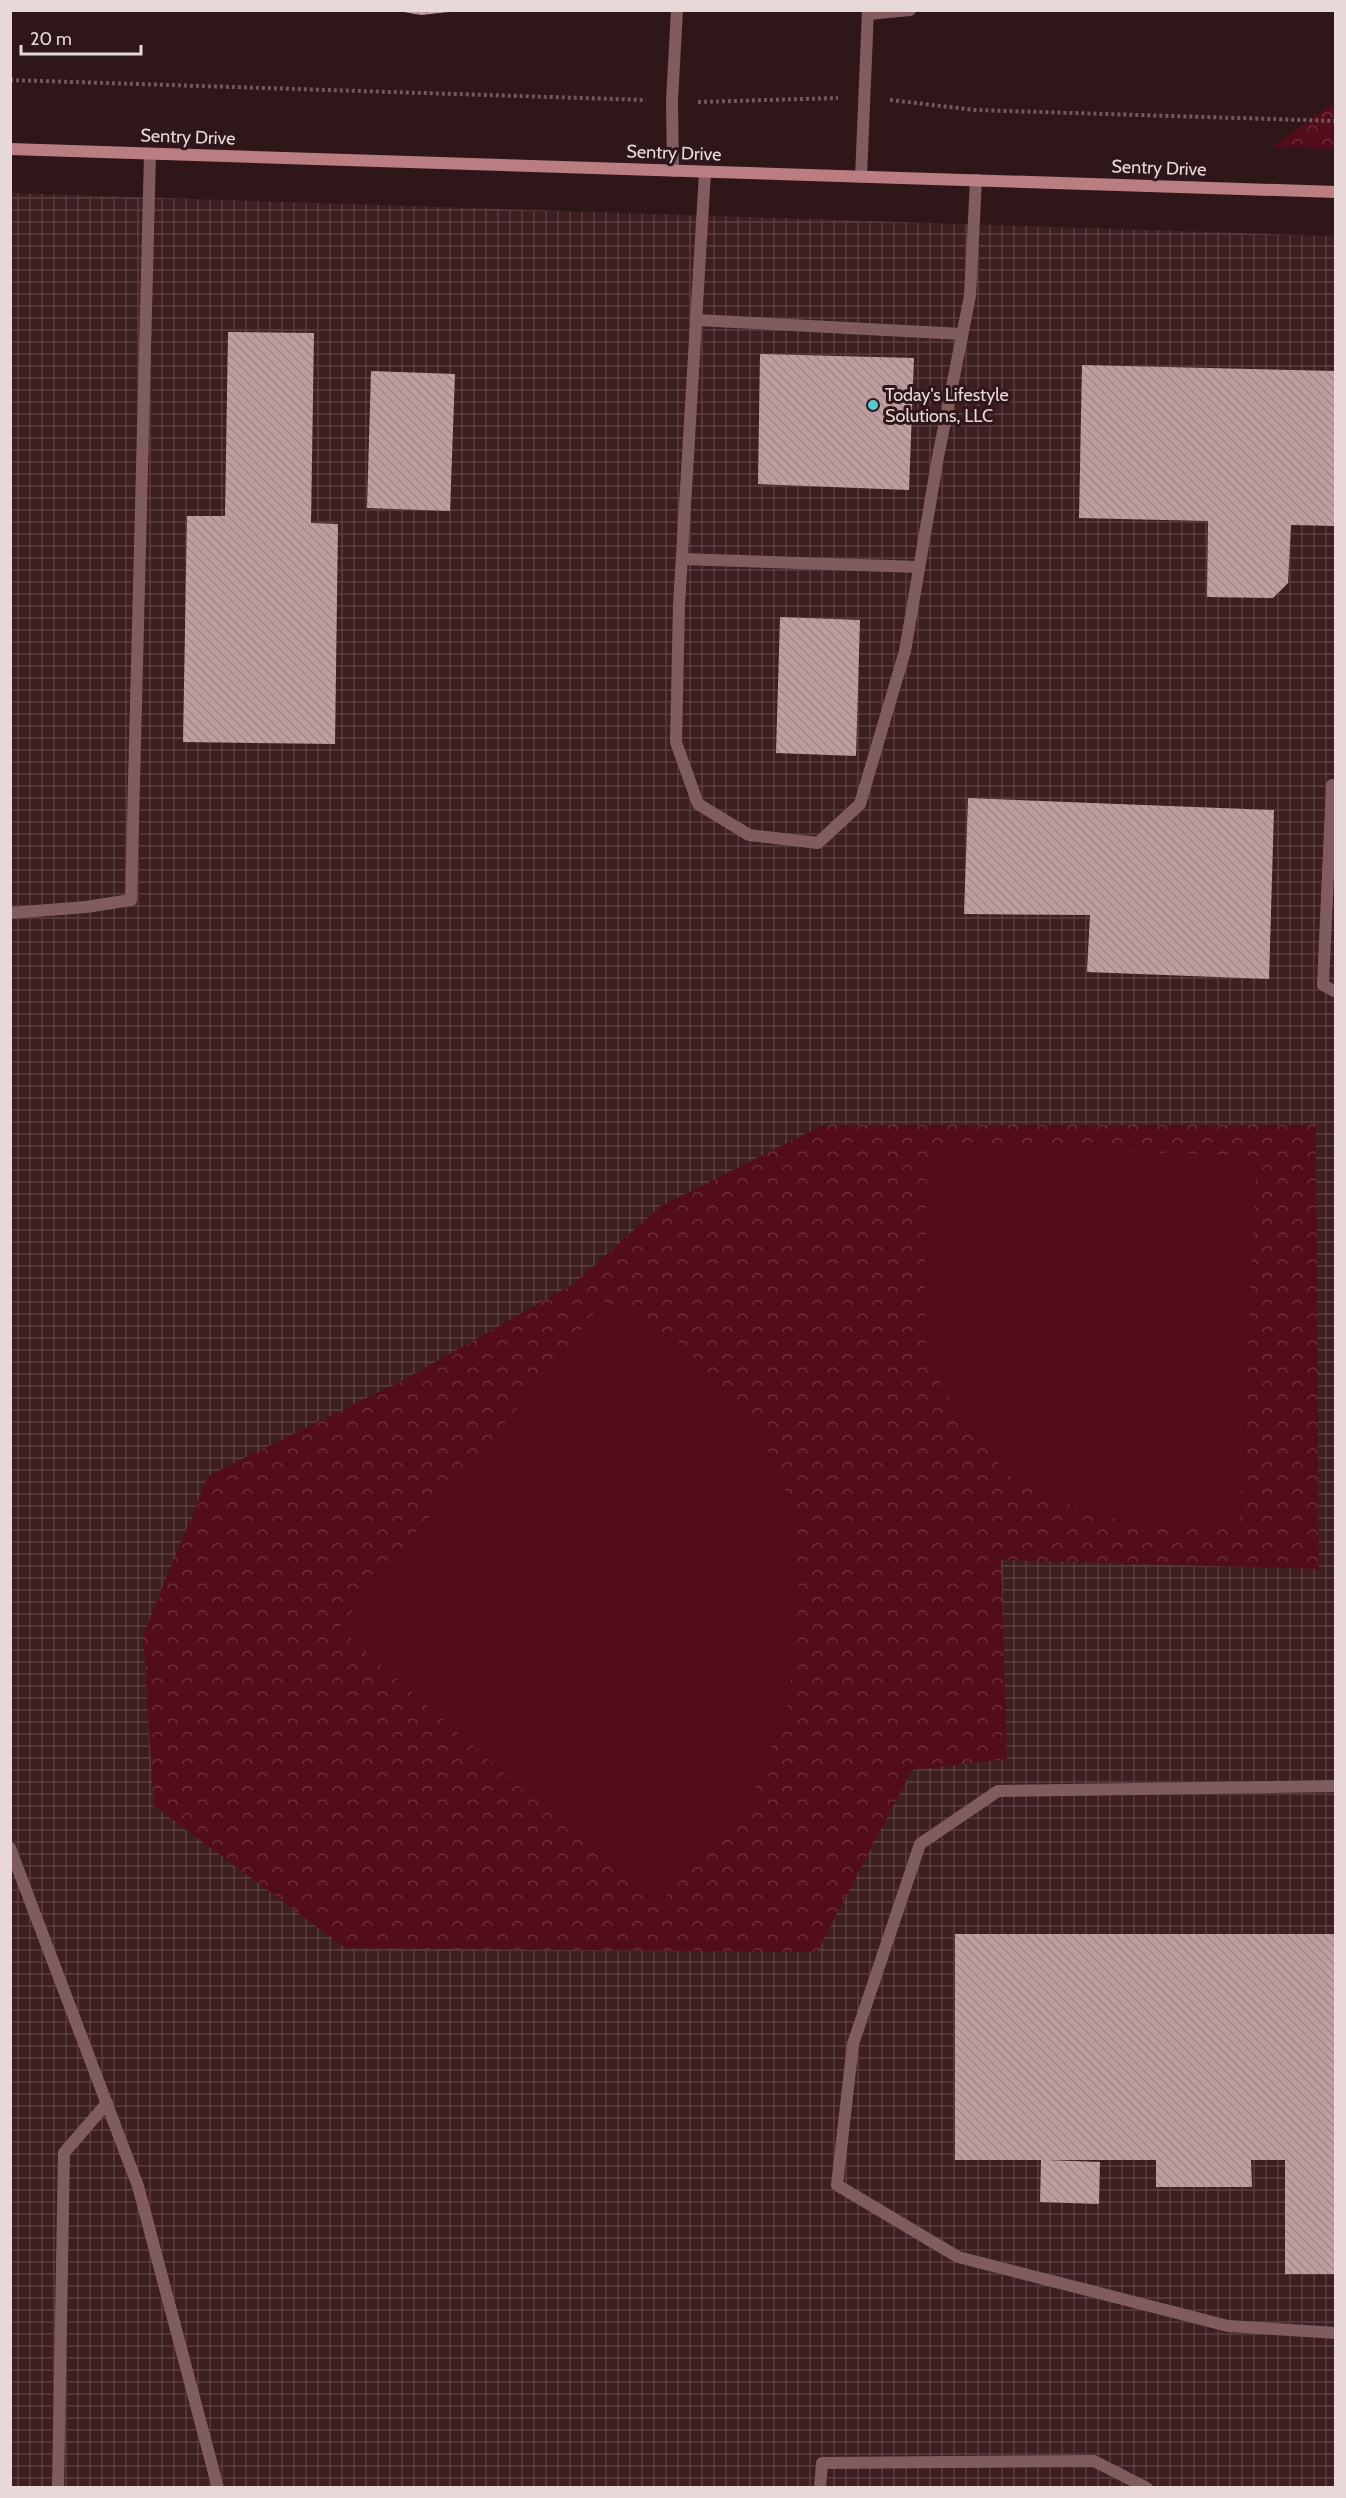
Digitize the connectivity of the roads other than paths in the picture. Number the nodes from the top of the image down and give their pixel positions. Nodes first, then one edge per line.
1 (677, 10) edge
2 (910, 10) edge
3 (868, 12) edge
4 (10, 149) edge
5 (150, 154) junction
6 (673, 171) junction
7 (705, 172) junction
8 (861, 177) junction
9 (976, 180) junction
10 (1335, 192) edge
11 (697, 320) junction
12 (962, 334) junction
13 (682, 559) junction
14 (920, 567) junction
15 (1335, 785) edge
16 (10, 913) edge
17 (1335, 992) edge
18 (1335, 1786) edge
19 (10, 1848) edge
20 (107, 2103) junction
21 (1335, 2333) edge
22 (58, 2487) edge
23 (218, 2487) edge
24 (820, 2487) edge
25 (1147, 2487) edge

1 - 6 street
2 - 3 street
3 - 8 street
4 - 5 street, Sentry Drive
5 - 6 street, Sentry Drive
5 - 16 street
6 - 7 street, Sentry Drive
7 - 8 street, Sentry Drive
7 - 11 street
8 - 9 street, Sentry Drive
9 - 10 street, Sentry Drive
9 - 12 street
11 - 12 street
11 - 13 street
12 - 14 street
13 - 14 street
13 - 14 street
15 - 17 street
18 - 21 street
19 - 20 street
20 - 22 street
20 - 23 street
24 - 25 street

